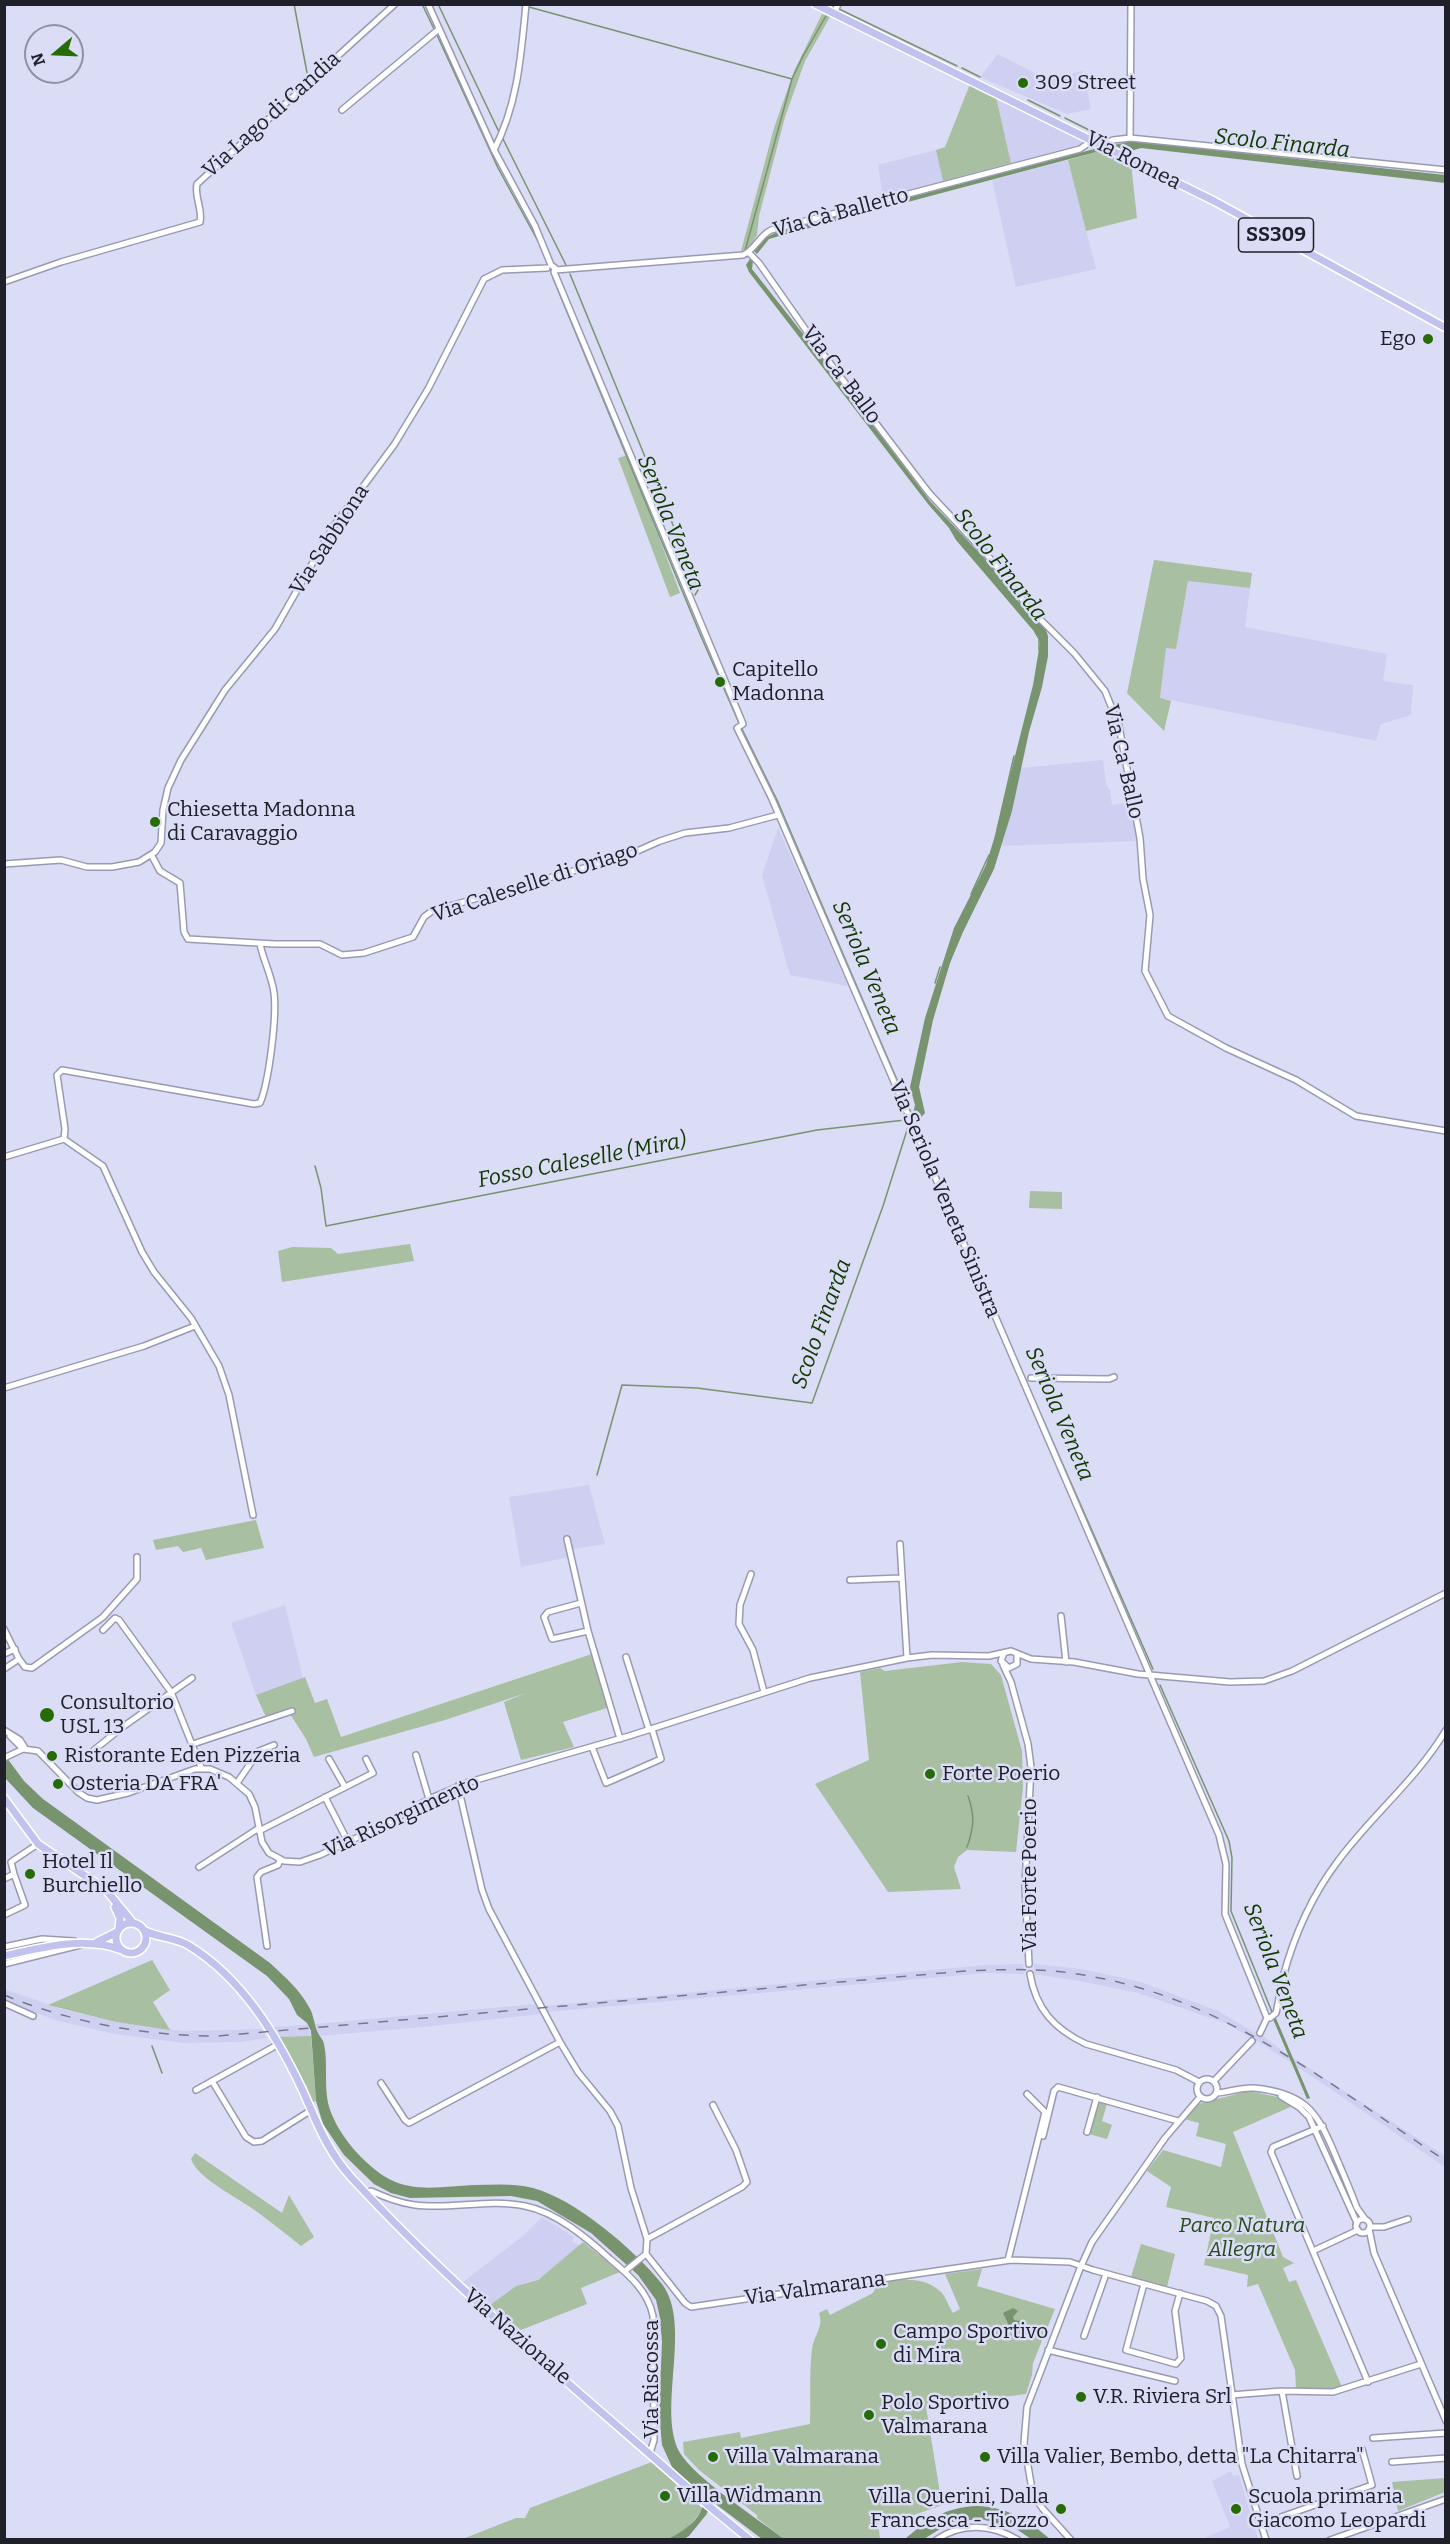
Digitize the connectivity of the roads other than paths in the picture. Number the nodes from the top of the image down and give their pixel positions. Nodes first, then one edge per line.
1 (395, 4) edge
2 (428, 4) edge
3 (526, 4) edge
4 (815, 4) edge
5 (838, 4) edge
6 (1131, 4) edge
7 (834, 14) junction
8 (439, 29) junction
9 (342, 110) dead end
10 (1130, 138) junction
11 (1093, 140) junction
12 (1104, 146) junction
13 (494, 150) junction
14 (1446, 170) edge
15 (749, 253) junction
16 (552, 269) junction
17 (4, 282) edge
18 (1446, 328) edge
19 (778, 815) junction
20 (152, 856) junction
21 (4, 864) edge
22 (260, 944) junction
23 (1446, 1131) edge
24 (64, 1138) junction
25 (4, 1157) edge
26 (195, 1326) junction
27 (1114, 1377) dead end
28 (1031, 1378) dead end
29 (4, 1388) edge
30 (252, 1515) dead end
31 (567, 1539) dead end
32 (900, 1544) dead end
33 (137, 1557) dead end
34 (751, 1574) dead end
35 (900, 1578) junction
36 (850, 1580) dead end
37 (1446, 1593) edge
38 (581, 1603) junction
39 (1061, 1616) dead end
40 (4, 1629) edge
41 (103, 1629) dead end
42 (588, 1630) junction
43 (15, 1649) junction
44 (1004, 1653) junction
45 (4, 1654) edge
46 (1017, 1654) junction
47 (989, 1656) junction
48 (626, 1657) dead end
49 (907, 1658) junction
50 (20, 1659) junction
51 (1031, 1659) junction
52 (1066, 1662) junction
53 (1003, 1664) junction
54 (1016, 1666) junction
55 (4, 1669) edge
56 (1149, 1675) junction
57 (192, 1678) dead end
58 (1011, 1682) junction
59 (171, 1692) junction
60 (764, 1692) junction
61 (292, 1711) dead end
62 (650, 1729) junction
63 (1446, 1730) edge
64 (4, 1731) edge
65 (620, 1739) junction
66 (193, 1744) junction
67 (274, 1745) dead end
68 (592, 1747) junction
69 (24, 1748) junction
70 (94, 1750) dead end
71 (416, 1755) dead end
72 (8, 1756) edge
73 (329, 1759) dead end
74 (366, 1759) dead end
75 (201, 1767) junction
76 (237, 1783) junction
77 (458, 1786) junction
78 (345, 1787) junction
79 (325, 1797) junction
80 (4, 1798) edge
81 (429, 1799) junction
82 (259, 1829) junction
83 (348, 1842) junction
84 (38, 1844) junction
85 (280, 1860) junction
86 (199, 1867) dead end
87 (14, 1874) junction
88 (4, 1879) edge
89 (91, 1880) junction
90 (4, 1915) edge
91 (133, 1923) junction
92 (118, 1930) junction
93 (145, 1931) junction
94 (166, 1938) junction
95 (88, 1943) junction
96 (144, 1945) junction
97 (267, 1946) dead end
98 (4, 1947) edge
99 (122, 1950) junction
100 (4, 1956) edge
101 (4, 1964) edge
102 (1029, 1964) dead end
103 (1030, 1974) dead end
104 (4, 2003) edge
105 (33, 2016) dead end
106 (1269, 2018) junction
107 (1260, 2033) dead end
108 (1252, 2041) dead end
109 (560, 2042) junction
110 (277, 2045) junction
111 (212, 2081) junction
112 (1214, 2081) junction
113 (1199, 2082) junction
114 (381, 2083) dead end
115 (196, 2090) dead end
116 (1217, 2092) junction
117 (1272, 2092) junction
118 (1027, 2094) dead end
119 (1097, 2097) junction
120 (1200, 2097) junction
121 (713, 2105) dead end
122 (310, 2111) junction
123 (1178, 2121) junction
124 (1323, 2126) junction
125 (1315, 2130) junction
126 (1087, 2132) dead end
127 (1043, 2136) dead end
128 (367, 2193) junction
129 (1365, 2219) junction
130 (1408, 2219) dead end
131 (1359, 2228) junction
132 (1369, 2228) junction
133 (646, 2239) junction
134 (1371, 2244) junction
135 (1313, 2251) junction
136 (646, 2254) junction
137 (1008, 2260) junction
138 (1081, 2266) junction
139 (626, 2270) junction
140 (1106, 2274) junction
141 (1144, 2284) junction
142 (1179, 2293) junction
143 (1084, 2336) dead end
144 (1048, 2350) junction
145 (1421, 2364) junction
146 (1175, 2381) dead end
147 (1368, 2382) junction
148 (1282, 2391) junction
149 (1231, 2395) junction
150 (1446, 2421) edge
151 (1446, 2433) edge
152 (1373, 2438) dead end
153 (1362, 2449) dead end
154 (650, 2453) junction
155 (1446, 2458) edge
156 (1392, 2462) dead end
157 (1297, 2476) dead end
158 (1446, 2499) edge
159 (1261, 2524) junction
160 (750, 2540) edge
161 (936, 2540) edge
162 (1018, 2540) edge
163 (1071, 2540) edge
164 (1266, 2540) edge
165 (1330, 2540) edge

1 - 17 street, Via Lago di Candia
2 - 8 street, Via Seriola Veneta Sinistra
3 - 13 street
4 - 7 main road, Via Romea / SS309
5 - 7 street
6 - 10 street
7 - 11 main road, Via Romea / SS309
8 - 9 street
8 - 13 street, Via Seriola Veneta Sinistra
10 - 12 street
10 - 14 street
11 - 12 main road, Via Romea / SS309
11 - 15 street, Via Cà Balletto
12 - 18 main road, Via Romea / SS309
13 - 16 street, Via Seriola Veneta Sinistra
15 - 16 street, Via Cà Balletto
15 - 23 street, Via Ca' Ballo
16 - 19 street, Via Seriola Veneta Sinistra
16 - 20 street, Via Sabbiona
19 - 22 street, Via Caleselle di Oriago
19 - 56 street, Via Seriola Veneta Sinistra
20 - 21 street
20 - 22 street
22 - 24 street
24 - 25 street
24 - 26 street
26 - 29 street
26 - 30 street
27 - 28 street
31 - 38 street
32 - 35 street
33 - 50 street
34 - 60 street
35 - 36 street
35 - 49 street
37 - 56 street, Via Risorgimento
38 - 42 street
38 - 42 street
39 - 52 street
40 - 43 street
41 - 59 street
42 - 65 street
43 - 45 street
43 - 50 street
44 - 46 street, Via Risorgimento
44 - 47 street, Via Risorgimento
44 - 53 street
46 - 51 street, Via Risorgimento
46 - 54 street
47 - 49 street, Via Risorgimento
47 - 53 street, Via Risorgimento
48 - 62 street
49 - 60 street, Via Risorgimento
50 - 55 street
51 - 52 street, Via Risorgimento
51 - 54 street, Via Risorgimento
52 - 56 street, Via Risorgimento
53 - 54 street, Via Risorgimento
53 - 58 street
54 - 58 street
56 - 106 street, Via Seriola Veneta Sinistra
57 - 59 street
58 - 102 street, Via Forte Poerio
59 - 66 street
59 - 70 street
60 - 62 street, Via Risorgimento
61 - 66 street
62 - 65 street, Via Risorgimento
62 - 68 street
63 - 106 street
64 - 69 street
64 - 72 street
65 - 68 street, Via Risorgimento
66 - 75 street
67 - 76 street
68 - 77 street, Via Risorgimento
69 - 72 street
69 - 75 street
71 - 81 street
73 - 78 street
74 - 78 street
75 - 76 street
76 - 82 street
77 - 81 street, Via Risorgimento
77 - 109 street
78 - 79 street
79 - 82 street
79 - 83 street
80 - 84 main road
81 - 83 street, Via Risorgimento
82 - 85 street
82 - 86 street
83 - 85 street, Via Risorgimento
84 - 87 street
84 - 89 main road
85 - 97 street
87 - 88 street
87 - 90 street
89 - 91 main road
89 - 92 main road
91 - 92 main road
91 - 93 main road
92 - 95 main road
92 - 99 main road
93 - 94 main road, Via Nazionale
93 - 96 main road
94 - 96 main road
94 - 110 main road, Via Nazionale
95 - 98 street
95 - 99 main road
95 - 100 main road
95 - 101 street
96 - 99 main road
103 - 113 street, Via Forte Poerio
104 - 105 street
106 - 107 street
108 - 112 street
109 - 114 street
109 - 133 street
110 - 111 street
110 - 122 main road, Via Nazionale
111 - 115 street
111 - 122 street
112 - 113 street
112 - 116 street
113 - 120 street
116 - 117 street
116 - 120 street
117 - 124 street
117 - 125 street
118 - 137 street
119 - 123 street
119 - 126 street
119 - 127 street
120 - 123 street
121 - 133 street
122 - 128 main road, Via Nazionale
123 - 138 street
124 - 125 street
124 - 129 street
125 - 131 street
125 - 135 street
128 - 139 street, Via Riscossa
128 - 154 main road, Via Nazionale
129 - 131 street
129 - 132 street
130 - 132 street
131 - 132 street
131 - 134 street
131 - 135 street
132 - 134 street
133 - 136 street
134 - 145 street
135 - 147 street
136 - 137 street, Via Valmarana
136 - 139 street
137 - 138 street, Via Valmarana
138 - 140 street, Via Valmarana
138 - 144 street
139 - 154 street, Via Riscossa
140 - 141 street, Via Valmarana
140 - 143 street
141 - 142 street, Via Valmarana
141 - 142 street
142 - 149 street, Via Valmarana
144 - 146 street
144 - 163 street
145 - 147 street
145 - 150 street
147 - 148 street
148 - 149 street
148 - 157 street
149 - 159 street
151 - 152 street
153 - 159 street
154 - 160 main road, Via Nazionale
155 - 156 street
158 - 165 street
159 - 164 street
161 - 162 street

